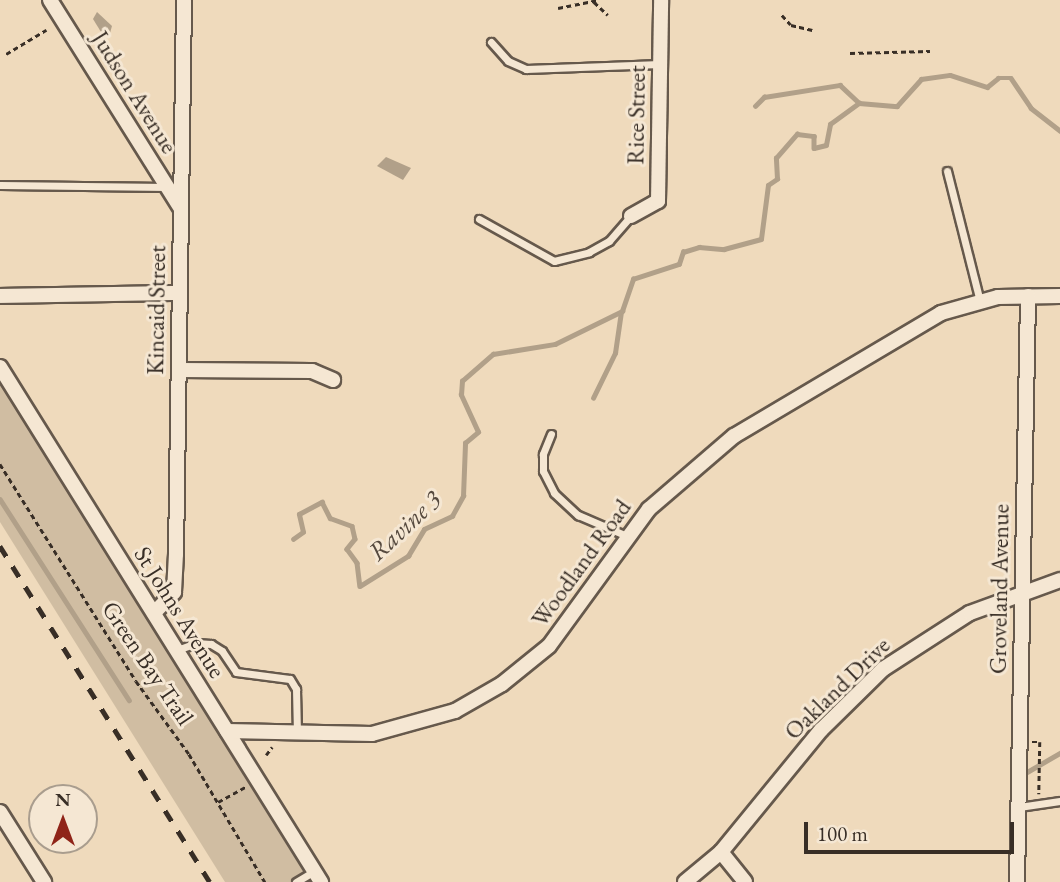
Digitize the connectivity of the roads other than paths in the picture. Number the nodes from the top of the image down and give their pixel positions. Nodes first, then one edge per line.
1 (50, 0) edge
2 (184, 0) edge
3 (661, 0) edge
4 (491, 42) dead end
5 (660, 64) junction
6 (947, 171) dead end
7 (0, 185) edge
8 (167, 187) junction
9 (180, 208) junction
10 (631, 216) joint
11 (479, 219) dead end
12 (179, 293) junction
13 (0, 296) edge
14 (1028, 296) junction
15 (1060, 296) edge
16 (980, 301) junction
17 (0, 367) edge
18 (181, 370) junction
19 (332, 380) dead end
20 (551, 434) dead end
21 (627, 536) junction
22 (1060, 580) edge
23 (1021, 595) junction
24 (154, 613) junction
25 (177, 650) junction
26 (227, 731) junction
27 (297, 734) junction
28 (1060, 801) edge
29 (1018, 807) junction
30 (0, 812) edge
31 (721, 852) junction
32 (318, 876) edge
33 (44, 882) edge
34 (296, 882) edge
35 (685, 882) edge
36 (745, 882) edge
37 (1017, 882) edge

1 - 8 street, Judson Avenue
2 - 9 street, Kincaid Street
3 - 5 street, Rice Street
4 - 5 lane
5 - 10 street, Rice Street
6 - 16 lane
7 - 8 lane
8 - 9 street, Judson Avenue
9 - 12 street, Kincaid Street
10 - 11 lane
12 - 13 street
12 - 18 street, Kincaid Street
14 - 15 street, Woodland Road
14 - 16 street, Woodland Road
14 - 23 street, Groveland Avenue
16 - 21 street, Woodland Road
17 - 24 street, St Johns Avenue
18 - 19 street
18 - 24 street, Kincaid Street
20 - 21 lane
21 - 27 street, Woodland Road
22 - 23 street, Oakland Drive
23 - 29 street, Groveland Avenue
23 - 31 street, Oakland Drive
24 - 25 street, St Johns Avenue
25 - 26 street, St Johns Avenue
25 - 27 lane
26 - 27 street, Woodland Road
26 - 32 street, St Johns Avenue
28 - 29 lane
29 - 37 street, Groveland Avenue
30 - 33 street
31 - 35 street, Oakland Drive
31 - 36 street
32 - 34 lane

